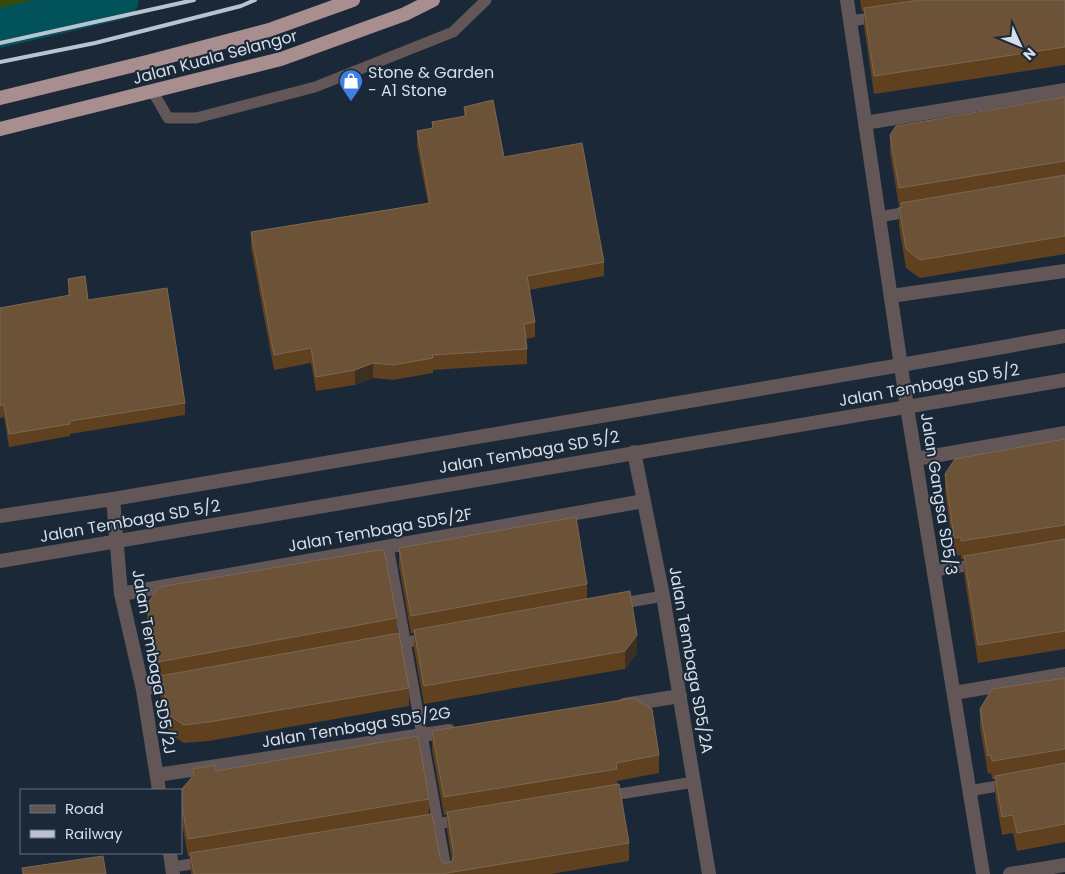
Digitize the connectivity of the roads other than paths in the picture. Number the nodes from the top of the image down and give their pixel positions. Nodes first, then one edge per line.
1 (353, 0) edge
2 (433, 0) edge
3 (486, 0) edge
4 (847, 0) edge
5 (888, 15) edge
6 (850, 21) junction
7 (1065, 90) edge
8 (153, 92) junction
9 (0, 98) edge
10 (865, 123) junction
11 (3, 130) edge
12 (928, 209) edge
13 (879, 217) junction
14 (1065, 271) edge
15 (891, 296) junction
16 (1065, 336) edge
17 (902, 365) junction
18 (1065, 380) edge
19 (908, 407) junction
20 (1065, 433) edge
21 (634, 452) junction
22 (916, 459) junction
23 (113, 499) junction
24 (644, 501) junction
25 (0, 516) edge
26 (118, 540) junction
27 (388, 546) junction
28 (0, 561) edge
29 (990, 562) edge
30 (934, 572) junction
31 (121, 594) junction
32 (664, 596) junction
33 (606, 606) edge
34 (435, 637) edge
35 (406, 642) junction
36 (377, 648) edge
37 (1065, 674) edge
38 (182, 682) edge
39 (142, 690) junction
40 (954, 693) junction
41 (680, 696) junction
42 (613, 706) edge
43 (461, 729) edge
44 (423, 735) junction
45 (157, 775) junction
46 (694, 782) junction
47 (1017, 783) edge
48 (159, 789) edge
49 (969, 791) junction
50 (596, 798) edge
51 (469, 819) edge
52 (439, 824) junction
53 (411, 828) edge
54 (170, 854) edge
55 (220, 859) edge
56 (1065, 865) edge
57 (173, 871) edge
58 (447, 874) edge
59 (709, 874) edge
60 (983, 874) edge
61 (1010, 874) edge

1 - 9 highway, Jalan Kuala Selangor
2 - 8 highway, Jalan Kuala Selangor
3 - 8 lane
4 - 6 street, Jalan Gangsa SD5/3
5 - 6 lane
6 - 10 street, Jalan Gangsa SD5/3
7 - 10 street
8 - 11 highway, Jalan Kuala Selangor
10 - 13 street, Jalan Gangsa SD5/3
12 - 13 lane
13 - 15 street, Jalan Gangsa SD5/3
14 - 15 street
15 - 17 street, Jalan Gangsa SD5/3
16 - 17 street, Jalan Tembaga SD 5/2
17 - 19 street, Jalan Gangsa SD5/3
17 - 23 street, Jalan Tembaga SD 5/2
18 - 19 street, Jalan Tembaga SD 5/2
19 - 21 street, Jalan Tembaga SD 5/2
19 - 22 street, Jalan Gangsa SD5/3
20 - 22 street
21 - 24 street, Jalan Tembaga SD5/2A
21 - 26 street, Jalan Tembaga SD 5/2
22 - 30 street, Jalan Gangsa SD5/3
23 - 25 street, Jalan Tembaga SD 5/2
23 - 26 street, Jalan Tembaga SD5/2J
24 - 27 street, Jalan Tembaga SD5/2F
24 - 32 street, Jalan Tembaga SD5/2A
26 - 28 street, Jalan Tembaga SD 5/2
26 - 31 street, Jalan Tembaga SD5/2J
27 - 31 street, Jalan Tembaga SD5/2F
27 - 35 lane
29 - 30 lane
30 - 40 street, Jalan Gangsa SD5/3
31 - 39 street, Jalan Tembaga SD5/2J
32 - 33 lane
32 - 41 street, Jalan Tembaga SD5/2A
34 - 35 lane
35 - 36 lane
35 - 44 lane
37 - 40 street
38 - 39 lane
39 - 45 street, Jalan Tembaga SD5/2J
40 - 49 street, Jalan Gangsa SD5/3
41 - 42 street
41 - 46 street, Jalan Tembaga SD5/2A
43 - 44 street, Jalan Tembaga SD5/2G
44 - 45 street, Jalan Tembaga SD5/2G
44 - 52 lane
45 - 48 street, Jalan Tembaga SD5/2J
46 - 50 lane
46 - 59 street, Jalan Tembaga SD5/2A
47 - 49 lane
49 - 60 street, Jalan Gangsa SD5/3
51 - 52 lane
52 - 53 lane
52 - 58 lane
54 - 57 street
55 - 57 lane
56 - 61 street

